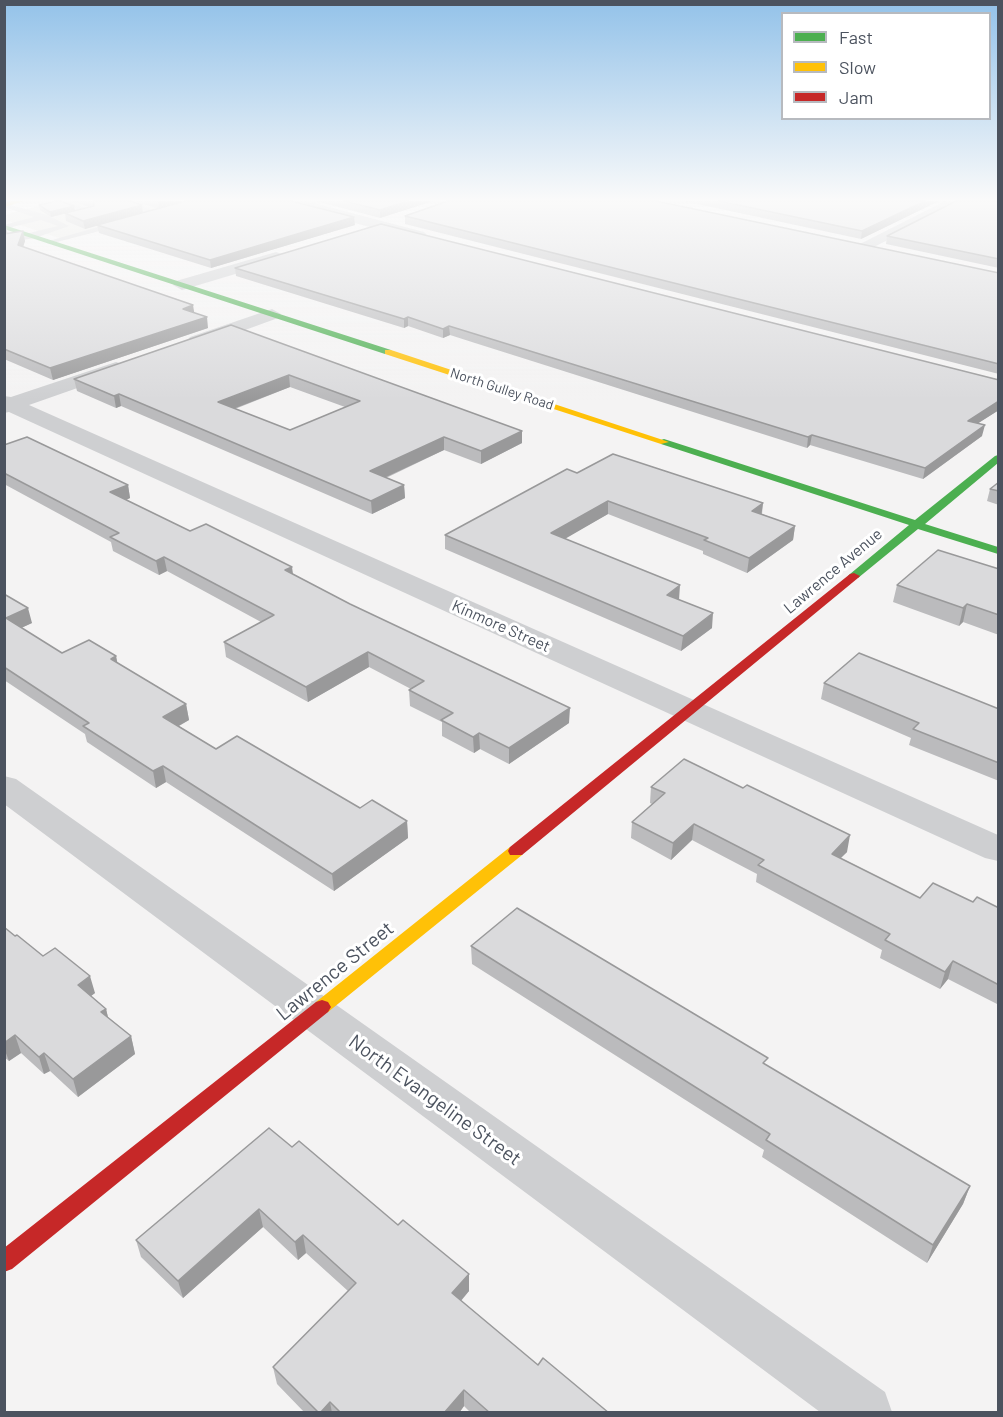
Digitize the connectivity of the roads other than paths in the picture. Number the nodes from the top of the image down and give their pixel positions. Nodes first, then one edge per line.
1 (127, 267) edge
2 (241, 267) edge
3 (182, 285) junction
4 (273, 314) junction
5 (179, 347) edge
6 (136, 362) edge
7 (7, 404) edge
8 (999, 458) edge
9 (916, 524) junction
10 (999, 551) edge
11 (690, 711) junction
12 (4, 787) edge
13 (999, 849) edge
14 (315, 1013) junction
15 (4, 1262) edge
16 (865, 1413) edge

1 - 3 street, North Gulley Road
2 - 3 street
3 - 4 street, North Gulley Road
4 - 5 street
4 - 9 street, North Gulley Road
6 - 7 street
7 - 11 street, Kinmore Street
8 - 9 street, Lawrence Avenue
9 - 10 street, North Gulley Road
9 - 11 street, Lawrence Avenue
11 - 13 street, Kinmore Street
11 - 14 street, Lawrence Street
12 - 14 street, North Evangeline Street
14 - 15 street, Lawrence Street
14 - 16 street, North Evangeline Street

